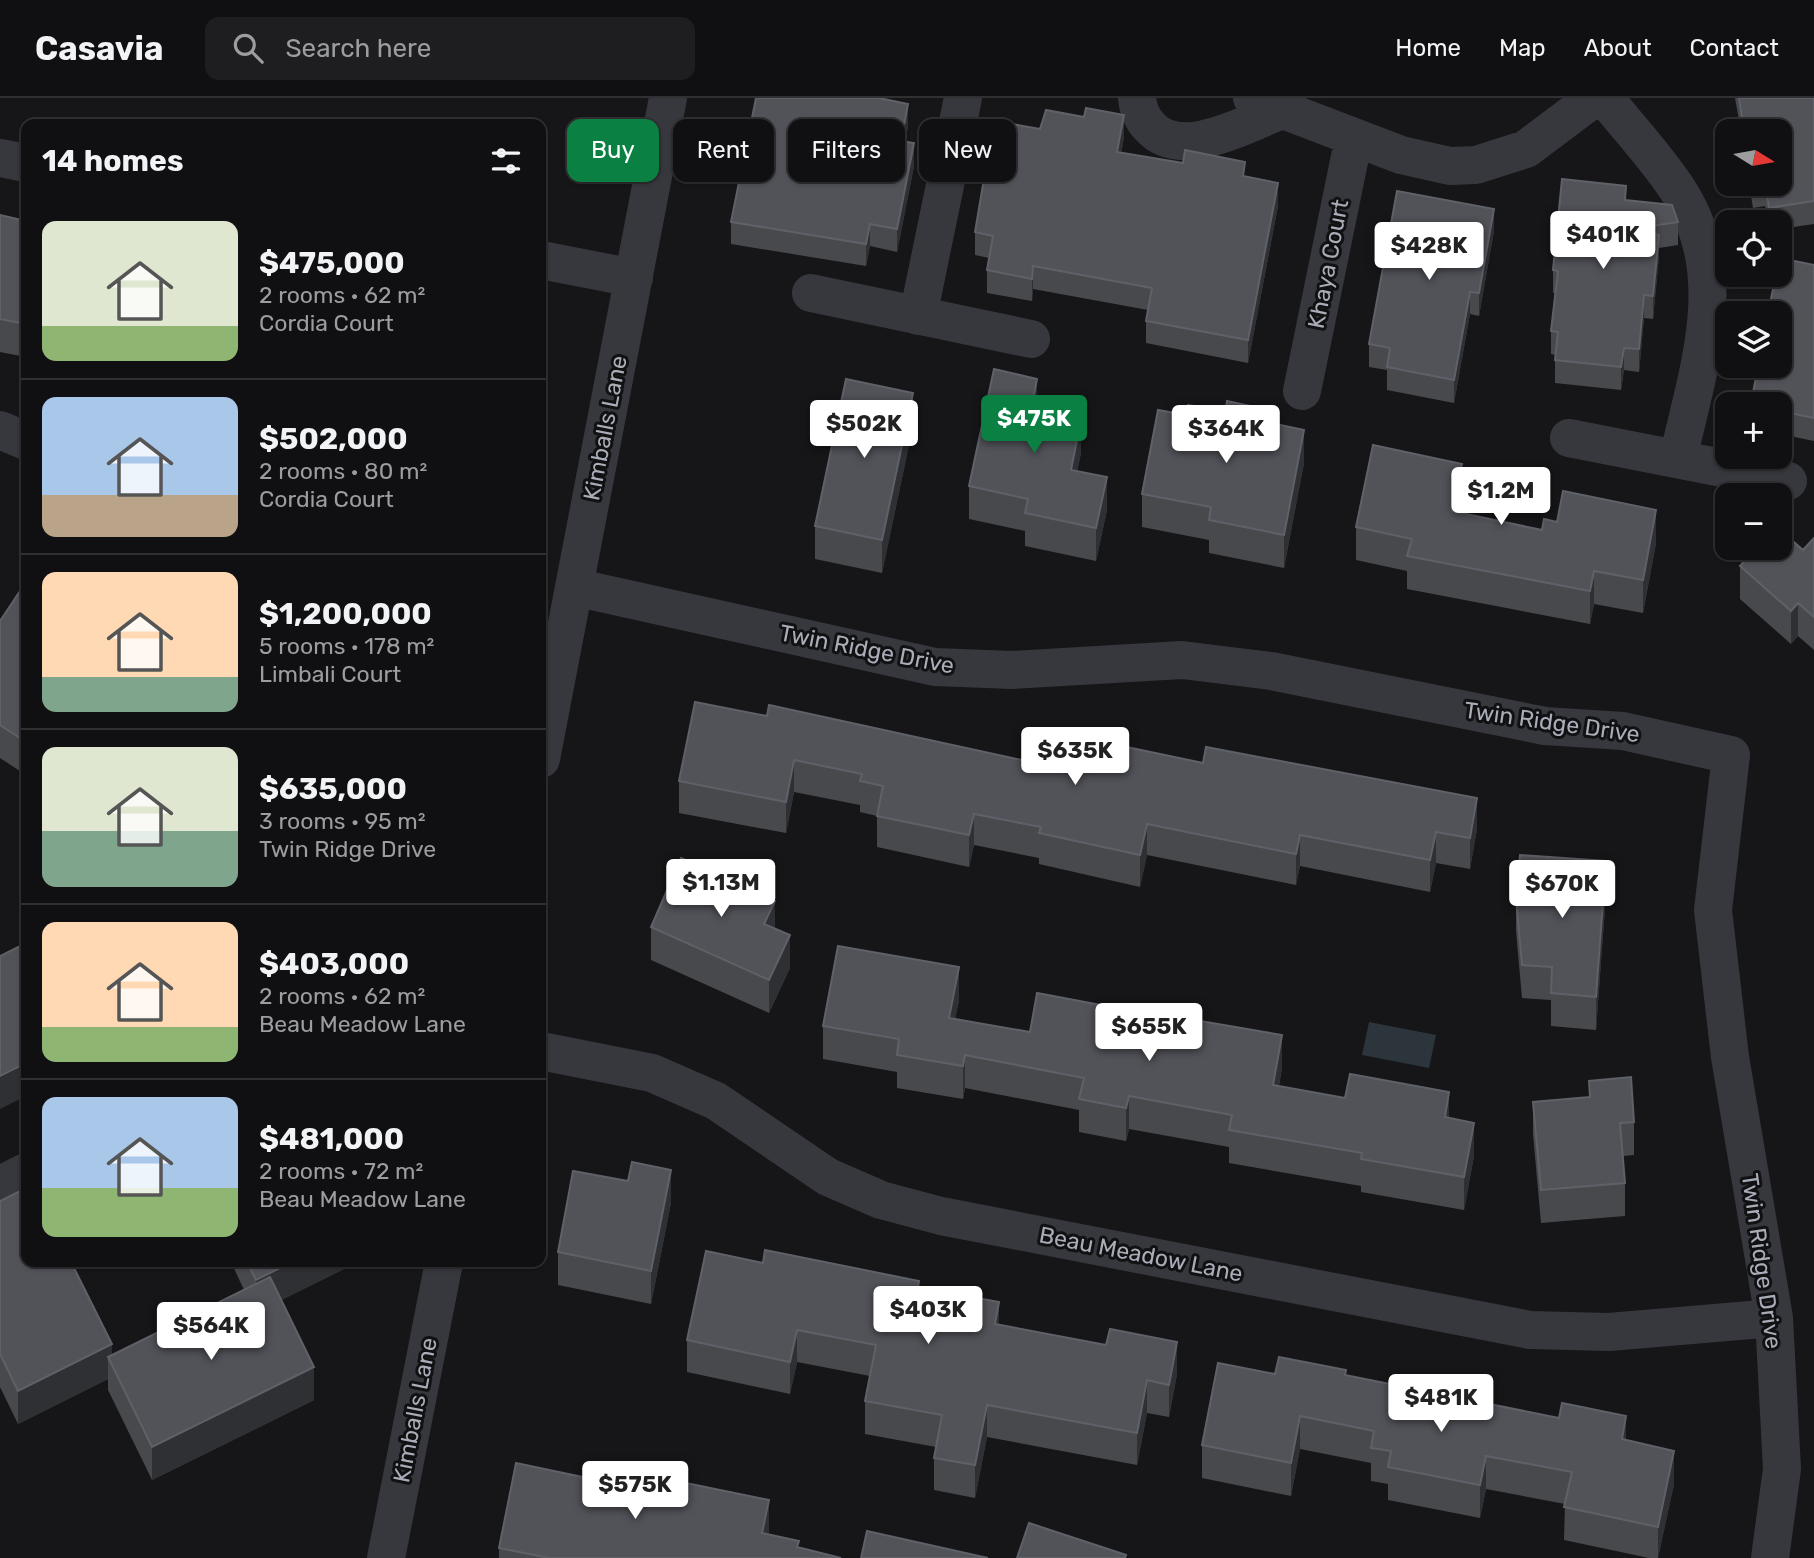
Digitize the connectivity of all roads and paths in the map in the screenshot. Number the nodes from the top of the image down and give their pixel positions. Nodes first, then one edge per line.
1 (668, 98) edge
2 (963, 98) edge
3 (1137, 98) edge
4 (1594, 98) edge
5 (1605, 98) edge
6 (1267, 104) edge
7 (1354, 137) junction
8 (0, 158) edge
9 (21, 162) edge
10 (546, 261) edge
11 (634, 278) junction
12 (811, 293) dead end
13 (918, 316) junction
14 (1031, 339) dead end
15 (1302, 391) dead end
16 (0, 430) edge
17 (1569, 438) dead end
18 (21, 439) edge
19 (1678, 460) junction
20 (1788, 481) dead end
21 (574, 587) junction
22 (546, 733) edge
23 (546, 1052) edge
24 (21, 1174) edge
25 (0, 1185) edge
26 (443, 1267) edge
27 (1774, 1318) junction
28 (386, 1558) edge
29 (1770, 1558) edge

1 - 11 street, Kimballs Lane
2 - 13 street
3 - 6 street
4 - 7 street
5 - 19 street
6 - 7 street
7 - 15 street, Khaya Court
8 - 9 street
10 - 11 street
11 - 21 street, Kimballs Lane
12 - 13 street
13 - 14 street
16 - 18 street
17 - 19 street
19 - 20 street
21 - 22 street, Kimballs Lane
21 - 27 street, Twin Ridge Drive
23 - 27 street, Beau Meadow Lane
24 - 25 street
26 - 28 street, Kimballs Lane
27 - 29 street, Twin Ridge Drive

